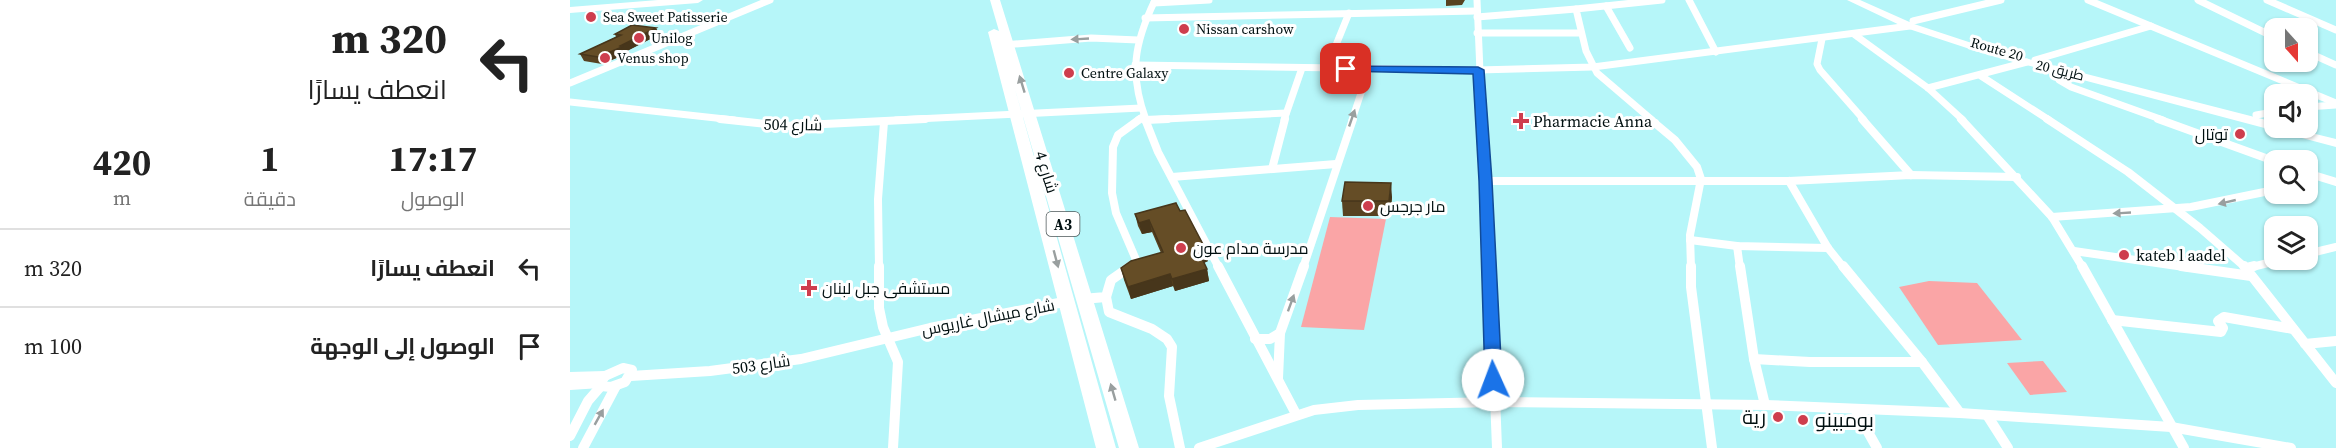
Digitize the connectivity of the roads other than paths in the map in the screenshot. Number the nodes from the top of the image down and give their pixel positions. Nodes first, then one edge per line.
1 (659, 0) edge
2 (698, 0) edge
3 (758, 0) edge
4 (770, 0) edge
5 (985, 0) edge
6 (995, 0) edge
7 (1209, 0) edge
8 (1477, 0) edge
9 (1662, 0) edge
10 (1689, 0) edge
11 (1852, 0) edge
12 (1865, 0) edge
13 (2001, 0) edge
14 (2088, 0) edge
15 (2198, 0) edge
16 (2267, 0) edge
17 (1155, 2) edge
18 (1606, 6) junction
19 (570, 8) edge
20 (750, 8) junction
21 (1576, 9) junction
22 (1349, 13) junction
23 (1477, 14) junction
24 (1145, 18) junction
25 (1911, 23) junction
26 (2151, 26) junction
27 (2336, 30) edge
28 (2264, 32) edge
29 (1477, 33) junction
30 (1581, 33) junction
31 (1854, 35) junction
32 (1822, 39) junction
33 (1138, 40) junction
34 (1004, 44) junction
35 (1336, 45) dead end
36 (1630, 48) dead end
37 (1716, 52) junction
38 (2318, 57) edge
39 (2031, 61) junction
40 (1135, 65) junction
41 (2336, 65) edge
42 (1593, 67) junction
43 (1302, 68) junction
44 (1369, 69) junction
45 (2055, 69) junction
46 (1478, 70) junction
47 (1982, 76) junction
48 (570, 83) edge
49 (1928, 88) junction
50 (570, 102) edge
51 (2336, 104) edge
52 (2318, 106) edge
53 (1286, 113) junction
54 (1023, 114) junction
55 (2264, 114) edge
56 (1143, 115) junction
57 (2256, 115) junction
58 (2264, 117) edge
59 (1539, 120) dead end
60 (884, 122) junction
61 (1654, 123) junction
62 (2264, 123) edge
63 (2318, 132) edge
64 (2336, 137) edge
65 (2315, 138) edge
66 (2336, 144) edge
67 (2264, 157) edge
68 (1336, 164) junction
69 (1272, 169) junction
70 (1911, 175) junction
71 (1172, 177) junction
72 (2017, 177) junction
73 (2319, 177) edge
74 (1701, 179) junction
75 (1486, 181) junction
76 (1789, 181) junction
77 (2336, 182) edge
78 (2264, 193) edge
79 (2180, 210) junction
80 (2052, 217) junction
81 (1690, 240) junction
82 (1737, 246) junction
83 (2336, 247) edge
84 (1828, 248) junction
85 (2074, 251) junction
86 (2318, 251) edge
87 (2264, 266) edge
88 (2248, 272) junction
89 (1106, 297) junction
90 (1086, 299) junction
91 (1067, 301) junction
92 (2112, 320) junction
93 (2293, 329) junction
94 (1280, 333) junction
95 (889, 338) junction
96 (1255, 339) junction
97 (2336, 341) edge
98 (2305, 344) junction
99 (1754, 359) junction
100 (1922, 362) junction
101 (631, 376) junction
102 (570, 377) edge
103 (1278, 381) junction
104 (602, 382) junction
105 (2336, 383) edge
106 (570, 385) edge
107 (616, 386) junction
108 (1494, 402) junction
109 (1707, 405) junction
110 (1765, 405) junction
111 (1855, 409) junction
112 (1960, 413) junction
113 (1296, 414) junction
114 (1987, 415) junction
115 (2171, 428) junction
116 (570, 436) edge
117 (583, 448) edge
118 (893, 448) edge
119 (1106, 448) edge
120 (1129, 448) edge
121 (1180, 448) edge
122 (1199, 448) edge
123 (1497, 448) edge
124 (1712, 448) edge
125 (1877, 448) edge
126 (2008, 448) edge
127 (2184, 448) edge
128 (2291, 448) edge

1 - 19 main road
2 - 19 main road
3 - 20 street
4 - 20 street
5 - 34 main road, شارع 4 / A3
6 - 34 main road, شارع 4 / A3
7 - 17 street
8 - 23 street
9 - 18 street
10 - 37 street
11 - 25 main road, طريق 20
12 - 25 main road
13 - 25 street
14 - 26 street
15 - 28 street
16 - 27 street
17 - 24 street
18 - 21 street
18 - 36 street
20 - 48 street
21 - 23 street
21 - 30 street
22 - 23 street
22 - 24 street
22 - 35 street
23 - 29 street
24 - 33 street
25 - 31 street
25 - 39 main road, طريق 20
26 - 39 street
26 - 51 street
29 - 30 street
29 - 46 street
30 - 42 street
31 - 32 street
31 - 49 street
32 - 37 street
32 - 70 street
33 -> 34 street
33 - 40 street
34 - 54 main road, شارع 4 / A3
37 - 42 street
38 - 41 street
39 - 45 main road, طريق 20
39 - 47 street
39 - 57 main road, Route 20
40 - 43 street
40 - 56 street
42 - 46 street
42 - 61 street
43 - 44 street
43 - 53 street
44 - 46 street
68 -> 44 street
45 - 62 main road, طريق 20
45 - 67 street
46 - 75 street
47 - 49 street
47 - 79 street
49 - 72 street
50 - 60 street, شارع 504
51 - 52 street
53 - 56 street, شارع 504
53 - 69 street
54 - 56 street, شارع 504
54 - 60 street, شارع 504
54 - 90 main road, شارع 4 / A3
54 -> 91 main road, شارع 4 / A3
55 - 57 street
56 - 71 street
56 - 89 street
57 - 58 main road, Route 20
59 - 61 street
60 - 95 street
61 - 74 street
63 - 64 main road
65 - 66 main road
68 - 69 street
94 -> 68 street
69 - 71 street
70 - 72 street
70 - 76 street
71 - 96 street
72 - 80 street
73 - 77 street
74 - 75 street
74 - 76 street
74 - 81 street
75 - 108 street
76 - 84 street
78 -> 79 street
79 -> 80 street
79 - 88 street
80 - 85 street
81 - 82 street
81 - 109 street
82 - 84 street
82 - 99 street
83 - 86 street
84 - 100 street
85 - 88 street
85 - 92 street
87 - 88 street
88 - 93 street
89 - 90 street, شارع ميشال غاريوس
89 - 121 street
90 - 91 street, شارع ميشال غاريوس
120 -> 90 main road, شارع 4 / A3
91 - 95 street, شارع ميشال غاريوس
91 - 119 main road, شارع 4 / A3
92 - 93 street
92 - 115 street
93 - 98 street
94 - 96 street
94 - 103 street
95 - 101 street, شارع 503
95 - 118 street
96 - 103 street
97 - 98 street
98 - 105 street
99 - 100 street
99 - 110 street
100 - 112 street
101 - 104 street, شارع 503
101 - 107 street
102 - 104 street
103 - 113 street
104 - 106 street
104 - 107 street
104 - 116 street
117 -> 107 street
108 - 109 street
108 - 113 street
108 - 123 street
109 - 110 street
109 - 124 street
110 - 111 street
111 - 112 street
111 - 125 street
112 - 114 street
113 - 122 street
114 - 115 street
114 - 126 street
115 - 127 street
115 - 128 street

